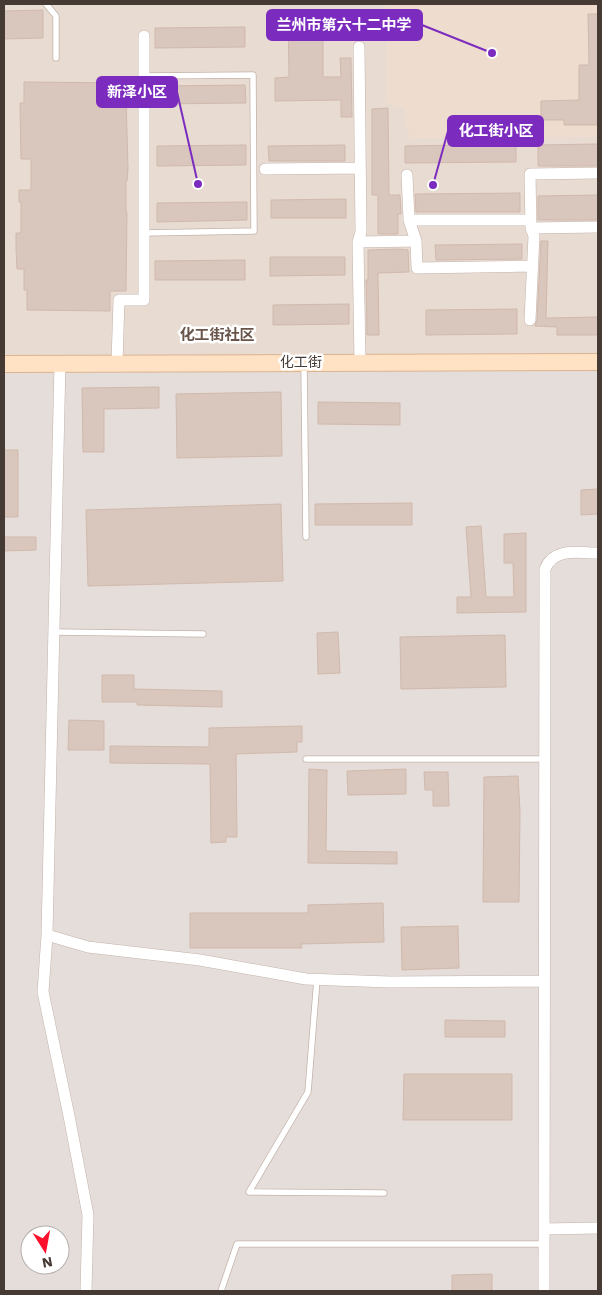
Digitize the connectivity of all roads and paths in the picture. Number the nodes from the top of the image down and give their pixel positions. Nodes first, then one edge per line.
1 (46, 4) edge
2 (144, 36) dead end
3 (359, 47) dead end
4 (56, 58) dead end
5 (144, 76) junction
6 (360, 168) junction
7 (264, 169) dead end
8 (598, 173) edge
9 (408, 175) dead end
10 (409, 220) junction
11 (531, 224) junction
12 (598, 227) edge
13 (144, 233) junction
14 (416, 241) junction
15 (358, 242) junction
16 (532, 266) junction
17 (530, 320) dead end
18 (304, 362) junction
19 (360, 362) junction
20 (598, 362) edge
21 (117, 363) junction
22 (4, 364) edge
23 (60, 364) junction
24 (306, 537) dead end
25 (598, 552) edge
26 (54, 632) junction
27 (203, 634) dead end
28 (306, 759) dead end
29 (545, 759) junction
30 (47, 935) junction
31 (317, 979) junction
32 (544, 981) junction
33 (384, 1193) dead end
34 (544, 1228) junction
35 (598, 1228) edge
36 (544, 1244) junction
37 (86, 1291) edge
38 (221, 1291) edge
39 (544, 1291) edge

1 - 4 lane
2 - 5 street
3 - 6 street
5 - 13 street
5 - 13 lane
6 - 7 street
6 - 15 street
8 - 11 street
9 - 10 street
10 - 11 street
10 - 14 street
11 - 12 street
11 - 16 street
13 - 21 street
14 - 15 street
14 - 16 street
15 - 19 street
16 - 17 street
18 - 19 street, 化工街
18 - 21 street, 化工街
18 - 24 lane
19 - 20 street, 化工街
21 - 23 street, 化工街
22 - 23 street, 化工街
23 - 26 street
25 - 29 street
26 - 27 lane
26 - 30 street
28 - 29 lane
29 - 32 street
30 - 31 street
30 - 37 street
31 - 32 street
31 - 33 lane
32 - 34 street
34 - 35 street
34 - 36 street
36 - 38 lane
36 - 39 street

